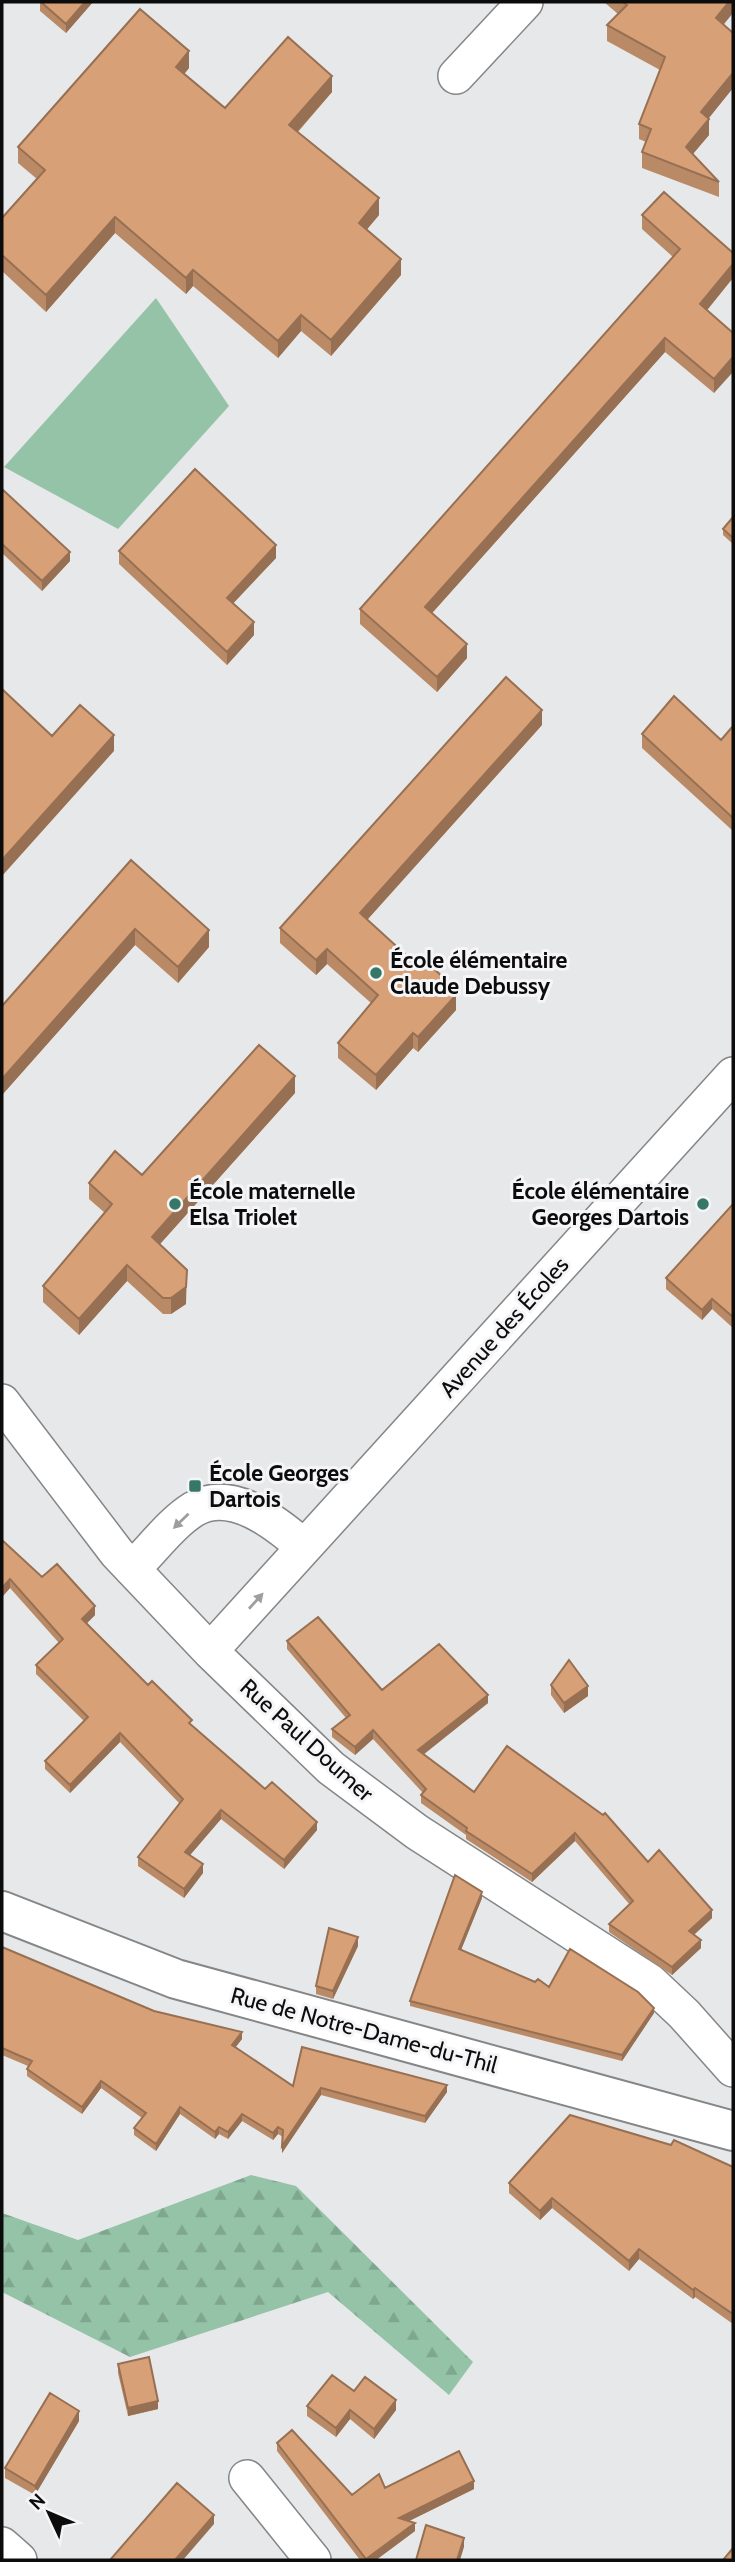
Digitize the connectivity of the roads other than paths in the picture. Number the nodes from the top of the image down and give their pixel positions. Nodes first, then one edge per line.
1 (525, 2) edge
2 (456, 76) dead end
3 (733, 1075) edge
4 (2, 1402) edge
5 (304, 1547) junction
6 (132, 1569) junction
7 (210, 1651) junction
8 (2, 1911) edge
9 (733, 2069) edge
10 (731, 2122) edge
11 (247, 2478) dead end
12 (2, 2545) edge
13 (19, 2560) edge
14 (313, 2560) edge

1 - 2 street
3 - 5 street, Avenue des Écoles
4 - 6 street, Rue Paul Doumer
5 -> 6 street
7 -> 5 street, Avenue des Écoles
6 - 7 street, Rue Paul Doumer
7 - 9 street, Rue Paul Doumer
8 - 10 main road, Rue de Notre-Dame-du-Thil
11 - 14 street
12 - 13 street

